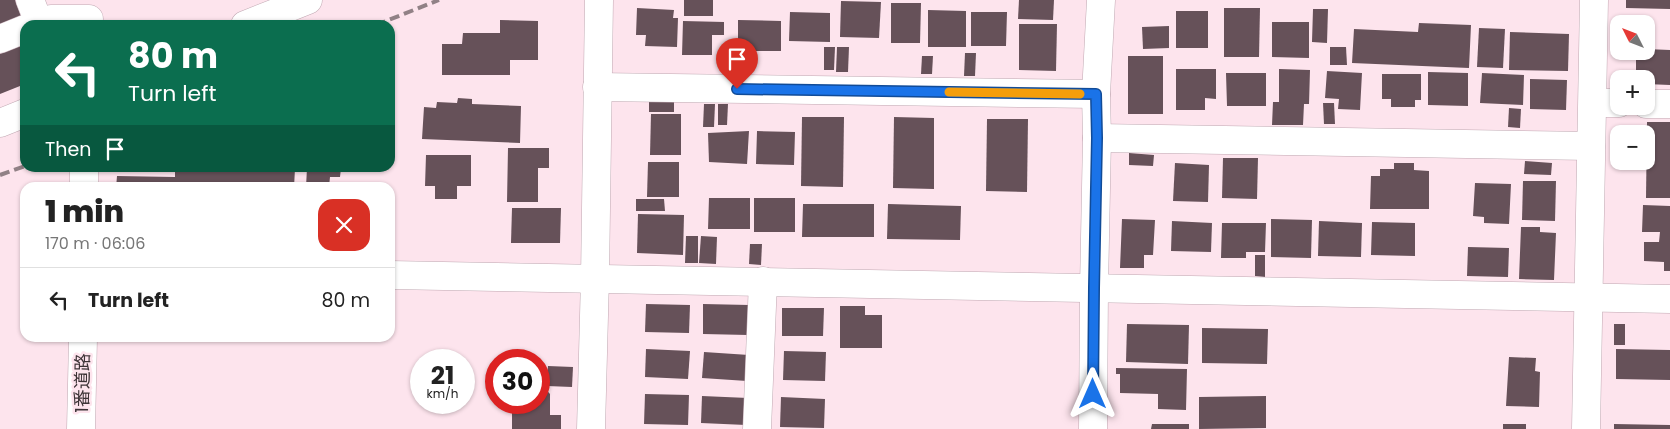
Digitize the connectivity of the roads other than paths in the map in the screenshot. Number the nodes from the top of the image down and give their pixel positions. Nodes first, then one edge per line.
1 (308, 0) edge
2 (599, 0) edge
3 (1101, 0) edge
4 (1594, 0) edge
5 (89, 15) edge
6 (32, 19) edge
7 (258, 20) edge
8 (20, 26) edge
9 (0, 39) edge
10 (597, 87) junction
11 (1096, 94) junction
12 (1606, 103) edge
13 (1655, 104) edge
14 (1670, 104) edge
15 (20, 115) edge
16 (0, 123) edge
17 (1097, 138) junction
18 (1592, 146) junction
19 (395, 275) edge
20 (595, 278) junction
21 (763, 281) junction
22 (1094, 288) junction
23 (1589, 297) junction
24 (1670, 299) edge
25 (83, 342) edge
26 (81, 429) edge
27 (591, 429) edge
28 (757, 429) edge
29 (1093, 429) edge
30 (1586, 429) edge

1 - 7 street
2 - 10 street
3 - 11 street
4 - 12 street
5 - 6 street
8 - 9 street
10 - 11 street
10 - 20 street
11 - 17 street
12 - 18 street
13 - 14 street
15 - 16 street
17 - 18 street
17 - 22 street
18 - 23 street
19 - 20 street
20 - 21 street
20 - 27 street
21 - 22 street
21 - 28 street
22 - 23 street
22 - 29 street
23 - 24 street
23 - 30 street
25 - 26 street, 1番道路

